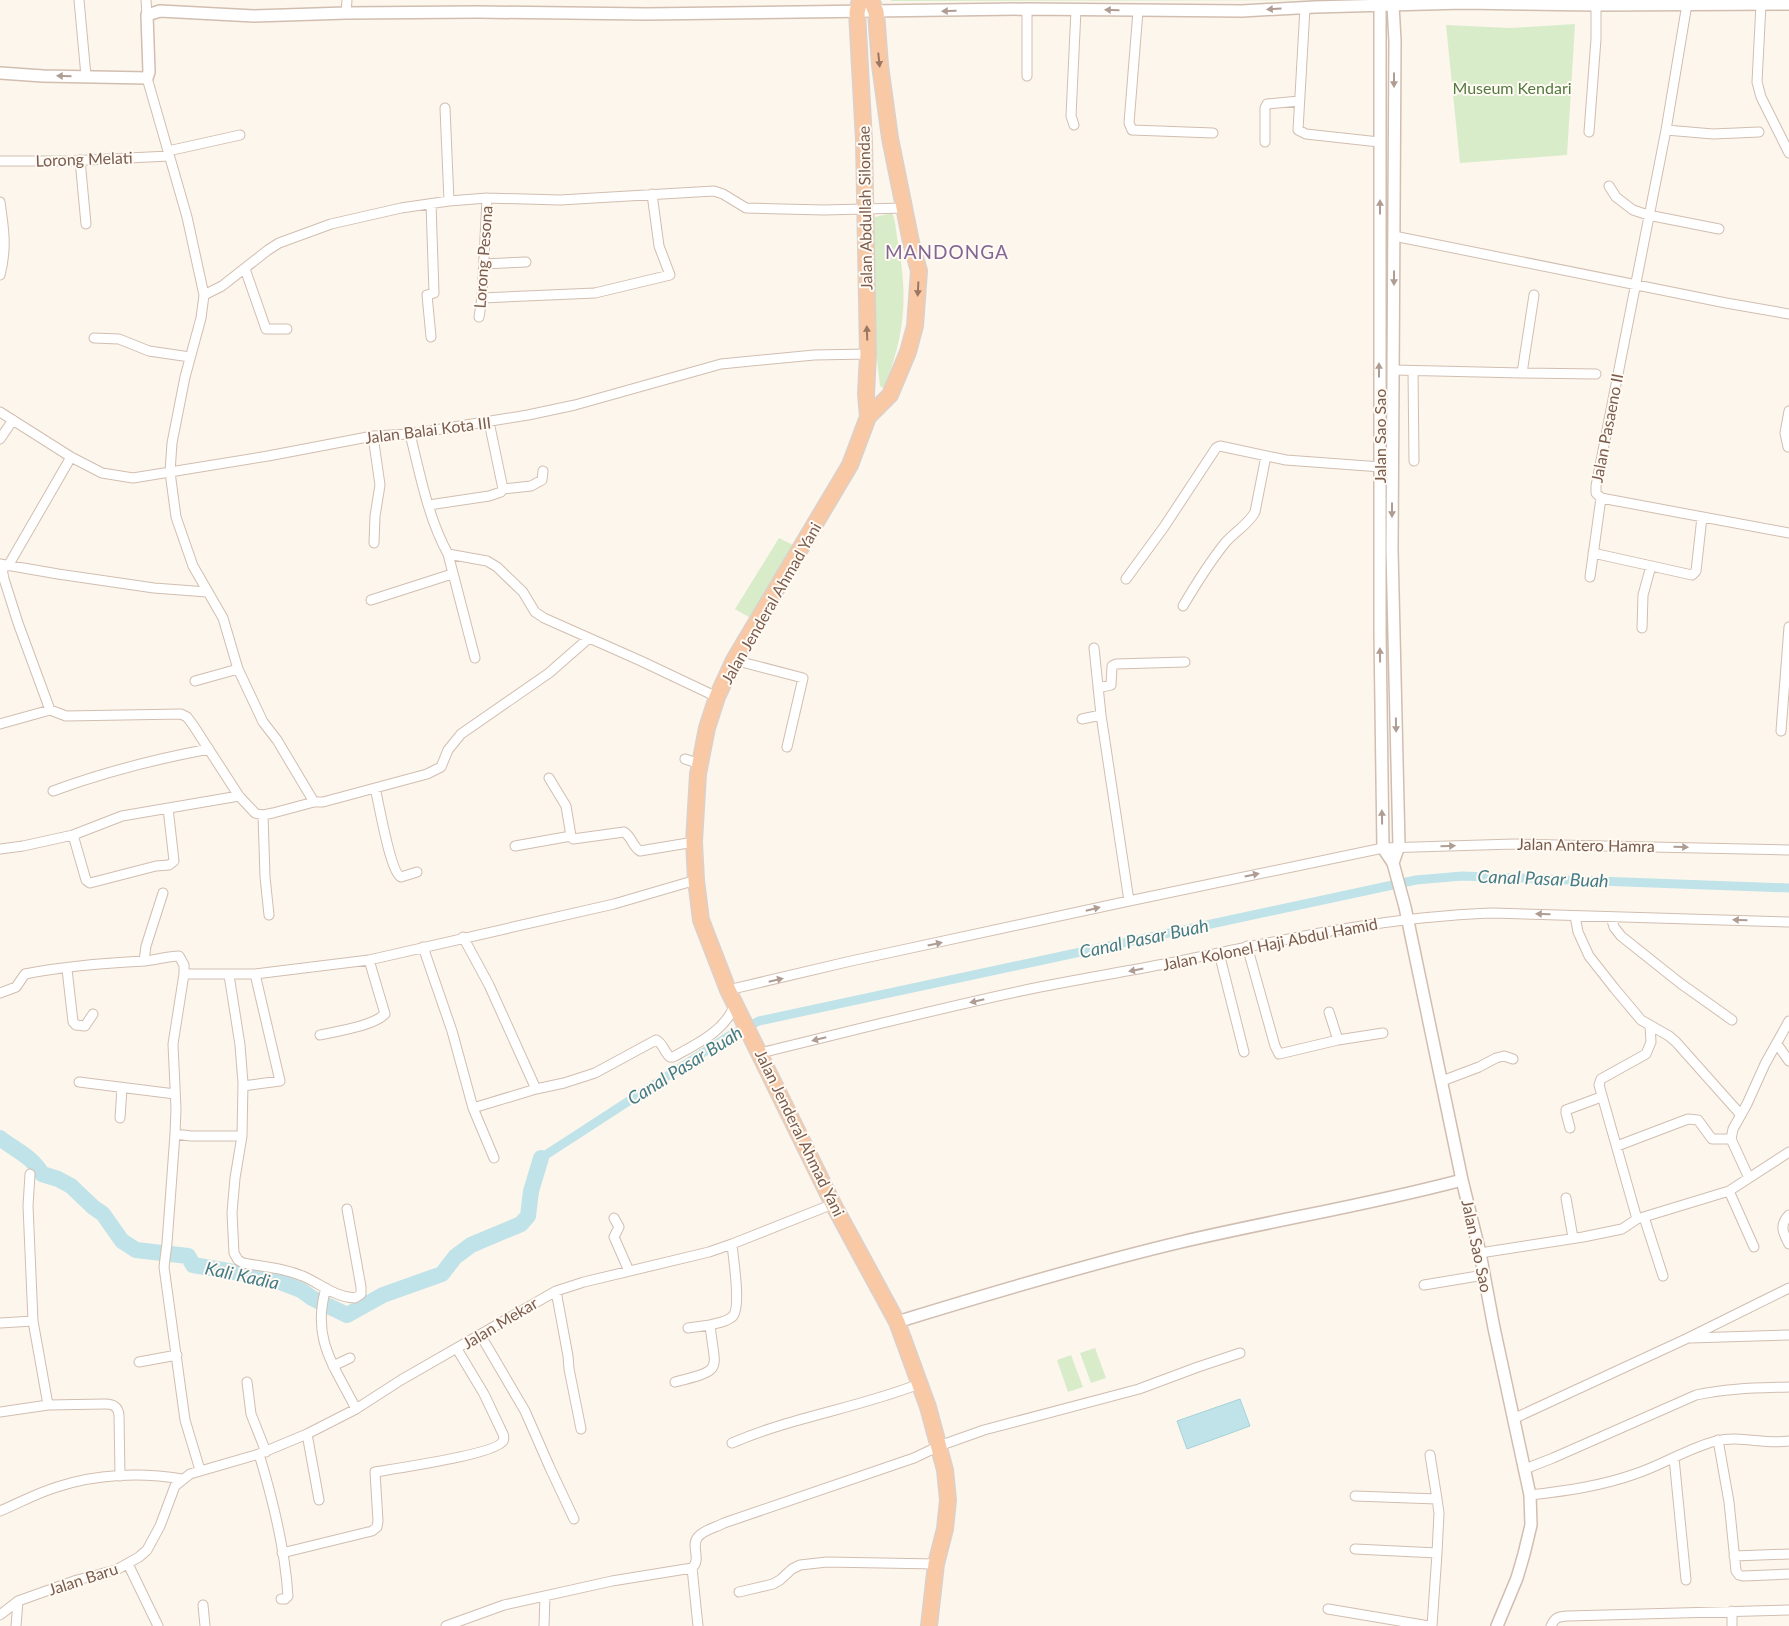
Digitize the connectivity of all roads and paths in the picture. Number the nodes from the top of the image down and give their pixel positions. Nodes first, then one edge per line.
1 (79, 0) edge
2 (146, 0) edge
3 (347, 0) edge
4 (1393, 4) junction
5 (1687, 4) junction
6 (1762, 4) junction
7 (1789, 4) edge
8 (1380, 5) junction
9 (1596, 5) junction
10 (858, 6) edge
11 (873, 6) edge
12 (1305, 8) junction
13 (1027, 9) junction
14 (1076, 10) junction
15 (1138, 11) junction
16 (346, 13) junction
17 (146, 15) junction
18 (0, 73) edge
19 (86, 76) junction
20 (1027, 76) dead end
21 (147, 78) junction
22 (1300, 101) junction
23 (445, 108) dead end
24 (1074, 126) dead end
25 (1666, 130) junction
26 (1589, 132) dead end
27 (1759, 132) dead end
28 (1213, 133) dead end
29 (240, 135) dead end
30 (1265, 142) dead end
31 (1379, 142) junction
32 (1789, 153) edge
33 (168, 154) junction
34 (0, 160) edge
35 (80, 160) junction
36 (1609, 186) dead end
37 (652, 194) junction
38 (487, 198) junction
39 (449, 200) junction
40 (0, 202) edge
41 (431, 204) junction
42 (865, 208) junction
43 (904, 208) junction
44 (1648, 215) junction
45 (86, 224) dead end
46 (1719, 229) dead end
47 (1394, 236) junction
48 (526, 262) dead end
49 (484, 264) junction
50 (245, 269) junction
51 (0, 276) edge
52 (1635, 285) junction
53 (204, 295) junction
54 (1534, 295) dead end
55 (482, 298) junction
56 (1789, 314) edge
57 (479, 317) dead end
58 (288, 329) dead end
59 (431, 337) dead end
60 (94, 338) dead end
61 (868, 354) junction
62 (190, 357) junction
63 (1394, 370) junction
64 (1413, 372) junction
65 (1522, 373) junction
66 (1596, 374) dead end
67 (867, 388) junction
68 (890, 395) junction
69 (1789, 411) edge
70 (0, 412) edge
71 (868, 417) junction
72 (13, 420) junction
73 (489, 422) junction
74 (410, 434) junction
75 (374, 436) junction
76 (0, 439) edge
77 (1788, 447) edge
78 (1266, 456) junction
79 (71, 457) junction
80 (1414, 461) dead end
81 (1381, 468) junction
82 (543, 471) dead end
83 (170, 472) junction
84 (503, 489) junction
85 (1601, 498) junction
86 (429, 505) junction
87 (1702, 517) junction
88 (1789, 533) edge
89 (374, 543) dead end
90 (1593, 553) junction
91 (448, 554) junction
92 (3, 565) edge
93 (1651, 566) junction
94 (452, 574) junction
95 (1590, 577) dead end
96 (1126, 579) dead end
97 (207, 592) junction
98 (371, 600) dead end
99 (1183, 606) dead end
100 (1789, 627) edge
101 (1642, 628) dead end
102 (590, 638) junction
103 (1094, 648) dead end
104 (475, 658) dead end
105 (734, 660) junction
106 (1185, 662) dead end
107 (238, 668) junction
108 (195, 681) dead end
109 (1098, 688) junction
110 (717, 697) junction
111 (50, 710) junction
112 (1101, 715) junction
113 (1082, 719) dead end
114 (0, 723) edge
115 (1781, 731) dead end
116 (787, 747) dead end
117 (209, 749) junction
118 (685, 758) dead end
119 (700, 764) junction
120 (549, 778) dead end
121 (375, 788) junction
122 (53, 790) dead end
123 (239, 796) junction
124 (314, 802) junction
125 (168, 808) junction
126 (263, 815) junction
127 (73, 835) junction
128 (571, 836) junction
129 (694, 842) junction
130 (515, 846) dead end
131 (1400, 846) junction
132 (1383, 848) junction
133 (0, 849) edge
134 (1789, 850) edge
135 (1392, 864) junction
136 (417, 872) dead end
137 (696, 880) junction
138 (163, 893) dead end
139 (1129, 901) junction
140 (1406, 913) junction
141 (269, 915) dead end
142 (1575, 916) junction
143 (1611, 917) junction
144 (1789, 922) edge
145 (463, 937) junction
146 (1247, 946) junction
147 (423, 947) junction
148 (1219, 953) junction
149 (144, 960) junction
150 (368, 960) junction
151 (67, 969) junction
152 (184, 974) junction
153 (255, 974) junction
154 (229, 975) junction
155 (0, 993) edge
156 (734, 1002) junction
157 (1330, 1012) dead end
158 (94, 1014) dead end
159 (1732, 1020) dead end
160 (1789, 1021) edge
161 (1650, 1026) junction
162 (1383, 1033) dead end
163 (320, 1035) dead end
164 (1338, 1040) junction
165 (1777, 1044) junction
166 (757, 1048) junction
167 (1244, 1052) dead end
168 (1513, 1059) dead end
169 (1789, 1061) edge
170 (1442, 1081) junction
171 (78, 1082) dead end
172 (243, 1086) junction
173 (122, 1088) junction
174 (536, 1089) junction
175 (175, 1094) junction
176 (1601, 1097) junction
177 (473, 1108) junction
178 (1741, 1115) junction
179 (120, 1118) dead end
180 (1570, 1128) dead end
181 (175, 1134) junction
182 (242, 1136) junction
183 (1731, 1139) junction
184 (1617, 1146) junction
185 (1789, 1152) edge
186 (494, 1158) dead end
187 (30, 1174) dead end
188 (1749, 1178) junction
189 (1462, 1180) junction
190 (1729, 1191) junction
191 (1566, 1198) dead end
192 (833, 1204) junction
193 (348, 1209) dead end
194 (1789, 1215) edge
195 (614, 1218) dead end
196 (1640, 1218) junction
197 (1574, 1238) junction
198 (732, 1244) junction
199 (1789, 1244) edge
200 (1754, 1247) dead end
201 (1480, 1253) junction
202 (629, 1271) junction
203 (1484, 1275) junction
204 (1663, 1276) dead end
205 (1424, 1285) dead end
206 (1789, 1288) edge
207 (326, 1290) junction
208 (556, 1291) junction
209 (33, 1321) junction
210 (896, 1322) junction
211 (0, 1323) edge
212 (710, 1325) junction
213 (688, 1328) dead end
214 (480, 1336) junction
215 (1789, 1336) edge
216 (1688, 1338) junction
217 (457, 1349) junction
218 (1240, 1353) dead end
219 (177, 1356) junction
220 (350, 1358) dead end
221 (139, 1362) dead end
222 (333, 1366) junction
223 (247, 1382) dead end
224 (675, 1382) dead end
225 (920, 1384) junction
226 (1789, 1387) edge
227 (48, 1405) junction
228 (356, 1409) junction
229 (0, 1412) edge
230 (1513, 1419) junction
231 (581, 1429) dead end
232 (307, 1434) junction
233 (1718, 1440) junction
234 (1789, 1441) edge
235 (732, 1443) dead end
236 (939, 1446) junction
237 (263, 1453) junction
238 (1430, 1454) dead end
239 (1674, 1458) junction
240 (1525, 1469) junction
241 (200, 1470) junction
242 (120, 1476) junction
243 (182, 1479) junction
244 (1530, 1495) junction
245 (1355, 1496) dead end
246 (1437, 1499) junction
247 (319, 1500) dead end
248 (0, 1511) edge
249 (574, 1519) dead end
250 (1355, 1549) dead end
251 (282, 1553) junction
252 (1437, 1553) junction
253 (1789, 1554) edge
254 (1734, 1556) junction
255 (128, 1564) junction
256 (936, 1564) junction
257 (692, 1568) junction
258 (1789, 1574) edge
259 (1686, 1580) dead end
260 (739, 1592) dead end
261 (545, 1596) junction
262 (281, 1599) dead end
263 (18, 1601) junction
264 (203, 1604) dead end
265 (1328, 1608) dead end
266 (1789, 1610) edge
267 (1732, 1611) junction
268 (0, 1615) edge
269 (16, 1626) edge
270 (158, 1626) edge
271 (205, 1626) edge
272 (446, 1626) edge
273 (544, 1626) edge
274 (698, 1626) edge
275 (929, 1626) edge
276 (1430, 1626) edge
277 (1497, 1626) edge
278 (1551, 1626) edge
279 (1732, 1626) edge

1 - 19 street
2 - 17 street
3 - 16 street
4 - 8 street
4 - 9 street
4 -> 47 street, Jalan Sao Sao
5 - 6 street
5 - 9 street
5 - 25 street, Jalan Pasaeno II
6 - 7 street
6 - 32 street
8 - 12 street
8 - 31 street, Jalan Sao Sao
9 - 26 street
10 - 11 street
10 - 16 street
10 - 42 highway, Jalan Abdullah Silondae
13 -> 11 street
11 -> 43 highway, Jalan Jenderal Ahmad Yani
12 -> 15 street
12 - 22 street
13 - 14 street
13 - 20 street
15 -> 14 street
14 - 24 street
15 - 28 street
16 - 17 street
17 - 21 street
19 -> 18 street
19 - 21 street
21 - 33 street
22 - 30 street
22 - 31 street
23 - 39 street
25 - 27 street
25 - 44 street, Jalan Pasaeno II
29 - 33 street, Lorong Melati
81 -> 31 street, Jalan Sao Sao
33 - 35 street, Lorong Melati
33 - 53 street
34 - 35 street, Lorong Melati
35 - 45 street
36 - 44 street
37 - 38 street
37 - 42 street
37 - 55 street
38 - 39 street
38 - 49 street, Lorong Pesona
39 - 41 street
40 - 51 street
41 - 50 street
41 - 59 street
42 - 43 street
61 -> 42 highway, Jalan Abdullah Silondae
43 -> 68 highway, Jalan Jenderal Ahmad Yani
44 - 46 street
44 - 52 street, Jalan Pasaeno II
47 - 52 street
47 -> 63 street, Jalan Sao Sao
48 - 49 street
49 - 55 street, Lorong Pesona
50 - 53 street
50 - 58 street
52 - 56 street
52 - 85 street, Jalan Pasaeno II
53 - 62 street
54 - 65 street
55 - 57 street, Lorong Pesona
60 - 62 street
61 - 67 highway, Jalan Abdullah Silondae
61 - 73 street, Jalan Balai Kota III
62 - 83 street
63 - 64 street
63 -> 131 street, Jalan Sao Sao
64 - 65 street
64 - 80 street
65 - 66 street
67 - 68 highway
67 - 71 highway, Jalan Abdullah Silondae
68 - 71 highway, Jalan Jenderal Ahmad Yani
69 - 77 street
70 - 72 street, Jalan Balai Kota III
71 - 105 highway, Jalan Jenderal Ahmad Yani
72 - 76 street
72 - 79 street, Jalan Balai Kota III
73 - 74 street, Jalan Balai Kota III
73 - 84 street
74 - 75 street, Jalan Balai Kota III
74 - 86 street
75 - 83 street, Jalan Balai Kota III
75 - 89 street
78 - 81 street
78 - 96 street
78 - 99 street
79 - 83 street, Jalan Balai Kota III
79 - 92 street
132 -> 81 street, Jalan Sao Sao
82 - 84 street
83 - 97 street
84 - 86 street
85 - 87 street, Jalan Pasaeno II
85 - 90 street
86 - 91 street
87 - 88 street, Jalan Pasaeno II
87 - 93 street
90 - 93 street
90 - 95 street
91 - 94 street
91 - 102 street
92 - 97 street
92 - 111 street
93 - 101 street
94 - 98 street
94 - 104 street
97 - 107 street
100 - 115 street
102 - 110 street
102 - 121 street
103 - 109 street
105 - 110 highway, Jalan Jenderal Ahmad Yani
105 - 116 street
106 - 109 street
107 - 108 street
107 - 124 street
109 - 112 street
110 - 119 highway, Jalan Jenderal Ahmad Yani
111 - 114 street
111 - 117 street
112 - 113 street
112 - 139 street
117 - 122 street
117 - 123 street
118 - 119 street
119 - 129 highway, Jalan Jenderal Ahmad Yani
120 - 128 street
121 - 124 street
121 - 136 street
123 - 125 street
123 - 126 street
124 - 126 street
125 - 127 street
125 - 127 street
126 - 141 street
127 - 133 street
128 - 129 street
128 - 130 street
129 - 137 highway, Jalan Jenderal Ahmad Yani
131 - 132 street, Jalan Antero Hamra
131 -> 134 street, Jalan Antero Hamra
131 - 135 street, Jalan Sao Sao
132 - 135 street, Jalan Sao Sao
139 -> 132 street, Jalan Antero Hamra
135 - 140 street, Jalan Sao Sao
137 - 145 street
137 - 156 highway, Jalan Jenderal Ahmad Yani
138 - 149 street
156 -> 139 street, Jalan Antero Hamra
142 -> 140 street, Jalan Kolonel Haji Abdul Hamid
140 - 146 street, Jalan Kolonel Haji Abdul Hamid
140 - 170 street, Jalan Sao Sao
142 - 143 street, Jalan Kolonel Haji Abdul Hamid
142 - 161 street
144 -> 143 street, Jalan Kolonel Haji Abdul Hamid
143 - 159 street
145 - 147 street
145 - 174 street
146 - 148 street, Jalan Kolonel Haji Abdul Hamid
146 - 164 street
147 - 150 street
147 - 177 street
148 -> 166 street, Jalan Kolonel Haji Abdul Hamid
148 - 167 street
149 - 151 street
149 - 152 street
150 - 153 street
150 - 163 street
151 - 155 street
151 - 158 street
152 - 154 street
152 - 175 street
153 - 154 street
153 - 172 street
154 - 172 street
156 - 166 highway, Jalan Jenderal Ahmad Yani
156 - 174 street
157 - 164 street
160 - 165 street
161 - 176 street
161 - 178 street
162 - 164 street
165 - 169 street
165 - 178 street
166 - 192 highway, Jalan Jenderal Ahmad Yani
168 - 170 street
170 - 189 street, Jalan Sao Sao
171 - 173 street
172 - 182 street
173 - 175 street
173 - 179 street
174 - 177 street
175 - 181 street
176 - 180 street
176 - 184 street
177 - 186 street
178 - 183 street
181 - 182 street
181 - 219 street
182 - 207 street
183 - 184 street
183 - 188 street
184 - 196 street
185 - 188 street
187 - 209 street
188 - 190 street
189 - 201 street, Jalan Sao Sao
189 - 210 street
190 - 196 street
190 - 200 street
191 - 197 street
192 - 198 street, Jalan Mekar
192 - 210 highway, Jalan Jenderal Ahmad Yani
193 - 207 street
194 - 199 street
195 - 202 street
196 - 197 street
196 - 204 street
197 - 201 street
198 - 202 street, Jalan Mekar
198 - 212 street
201 - 203 street, Jalan Sao Sao
202 - 208 street, Jalan Mekar
203 - 205 street
203 - 230 street, Jalan Sao Sao
206 - 216 street
207 - 222 street
208 - 214 street, Jalan Mekar
208 - 231 street
209 - 211 street
209 - 227 street
210 - 225 highway, Jalan Jenderal Ahmad Yani
212 - 213 street
212 - 224 street
214 - 217 street, Jalan Mekar
214 - 249 street
215 - 216 street
216 - 230 street
217 - 228 street, Jalan Mekar
217 - 251 street
218 - 236 street
219 - 221 street
219 - 241 street
220 - 222 street
222 - 228 street
223 - 237 street
225 - 235 street
225 - 236 highway, Jalan Jenderal Ahmad Yani
226 - 240 street
227 - 229 street
227 - 242 street
228 - 232 street, Jalan Mekar
230 - 240 street, Jalan Sao Sao
232 - 237 street, Jalan Mekar
232 - 247 street
233 - 234 street
233 - 239 street
233 - 254 street
236 - 256 highway, Jalan Jenderal Ahmad Yani
236 - 257 street
237 - 241 street, Jalan Mekar
237 - 251 street
238 - 246 street
239 - 244 street
239 - 259 street
240 - 244 street, Jalan Sao Sao
241 - 243 street, Jalan Mekar
242 - 243 street
242 - 248 street
243 - 255 street, Jalan Baru
244 - 277 street, Jalan Sao Sao
245 - 246 street
246 - 252 street
250 - 252 street
251 - 262 street
252 - 276 street
253 - 254 street
254 - 258 street
255 - 263 street, Jalan Baru
255 - 270 street
256 - 260 street
256 - 275 highway, Jalan Jenderal Ahmad Yani
257 - 261 street
257 - 274 street
261 - 272 street
261 - 273 street
263 - 268 street, Jalan Baru
263 - 269 street
264 - 271 street
265 - 276 street
266 - 267 street
267 - 278 street
267 - 279 street

